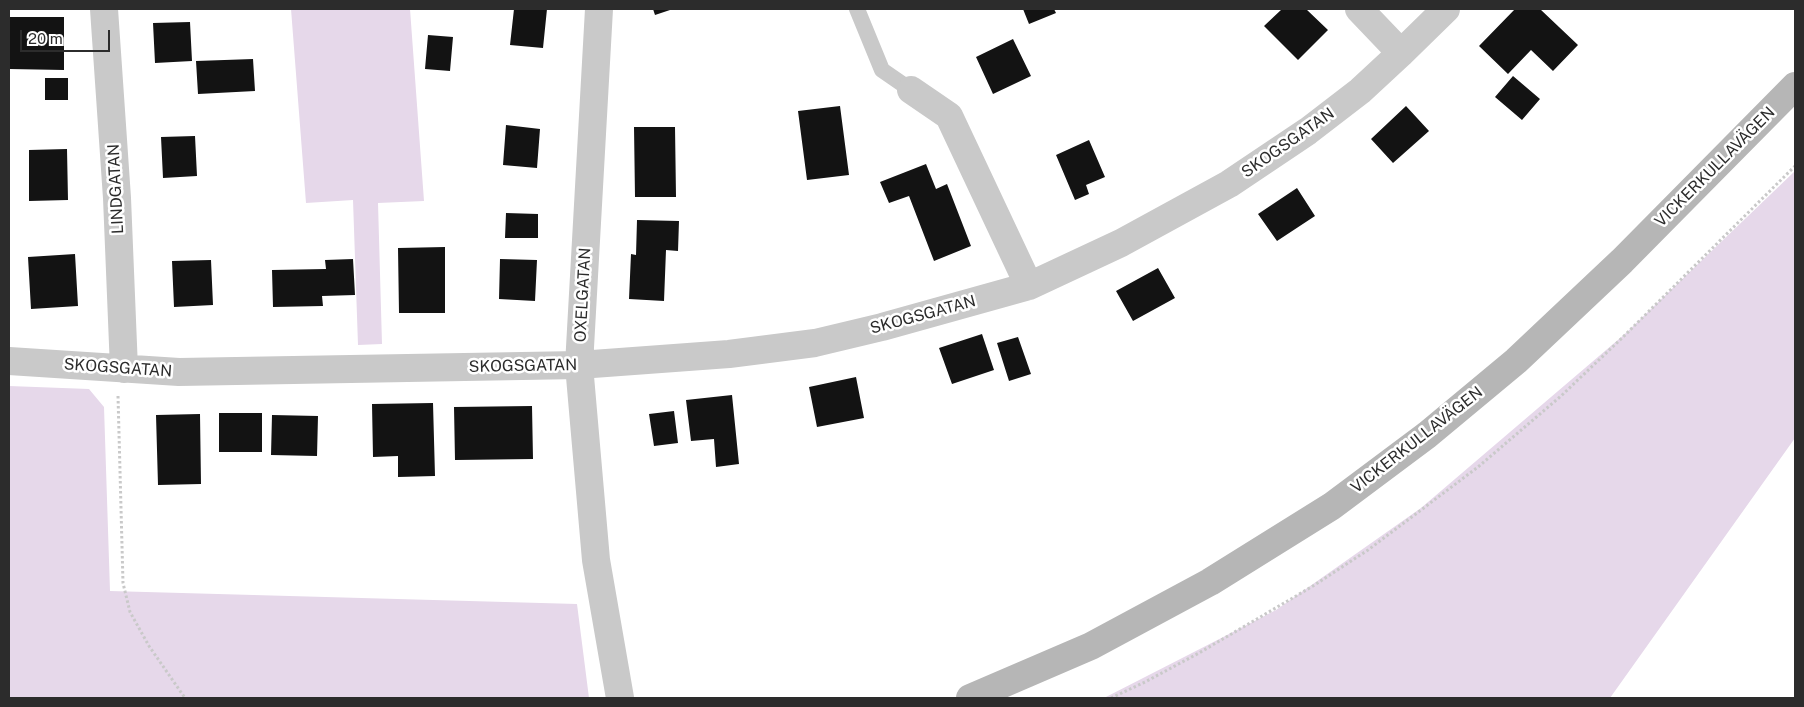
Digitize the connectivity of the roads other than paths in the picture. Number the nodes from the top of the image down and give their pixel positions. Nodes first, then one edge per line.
1 (104, 9) edge
2 (599, 9) edge
3 (857, 9) edge
4 (1359, 9) edge
5 (1446, 9) edge
6 (1402, 53) junction
7 (1795, 86) edge
8 (911, 90) joint
9 (1029, 286) junction
10 (9, 361) edge
11 (579, 365) junction
12 (121, 369) junction
13 (620, 698) edge
14 (970, 698) edge

1 - 12 street, LINDGATAN
2 - 11 street, OXELGATAN
3 - 8 lane
4 - 6 street
5 - 6 street, SKOGSGATAN
6 - 9 street, SKOGSGATAN
7 - 14 main road, VICKERKULLAVÄGEN
8 - 9 street
9 - 11 street, SKOGSGATAN
10 - 12 street, SKOGSGATAN
11 - 12 street, SKOGSGATAN
11 - 13 street, OXELGATAN

